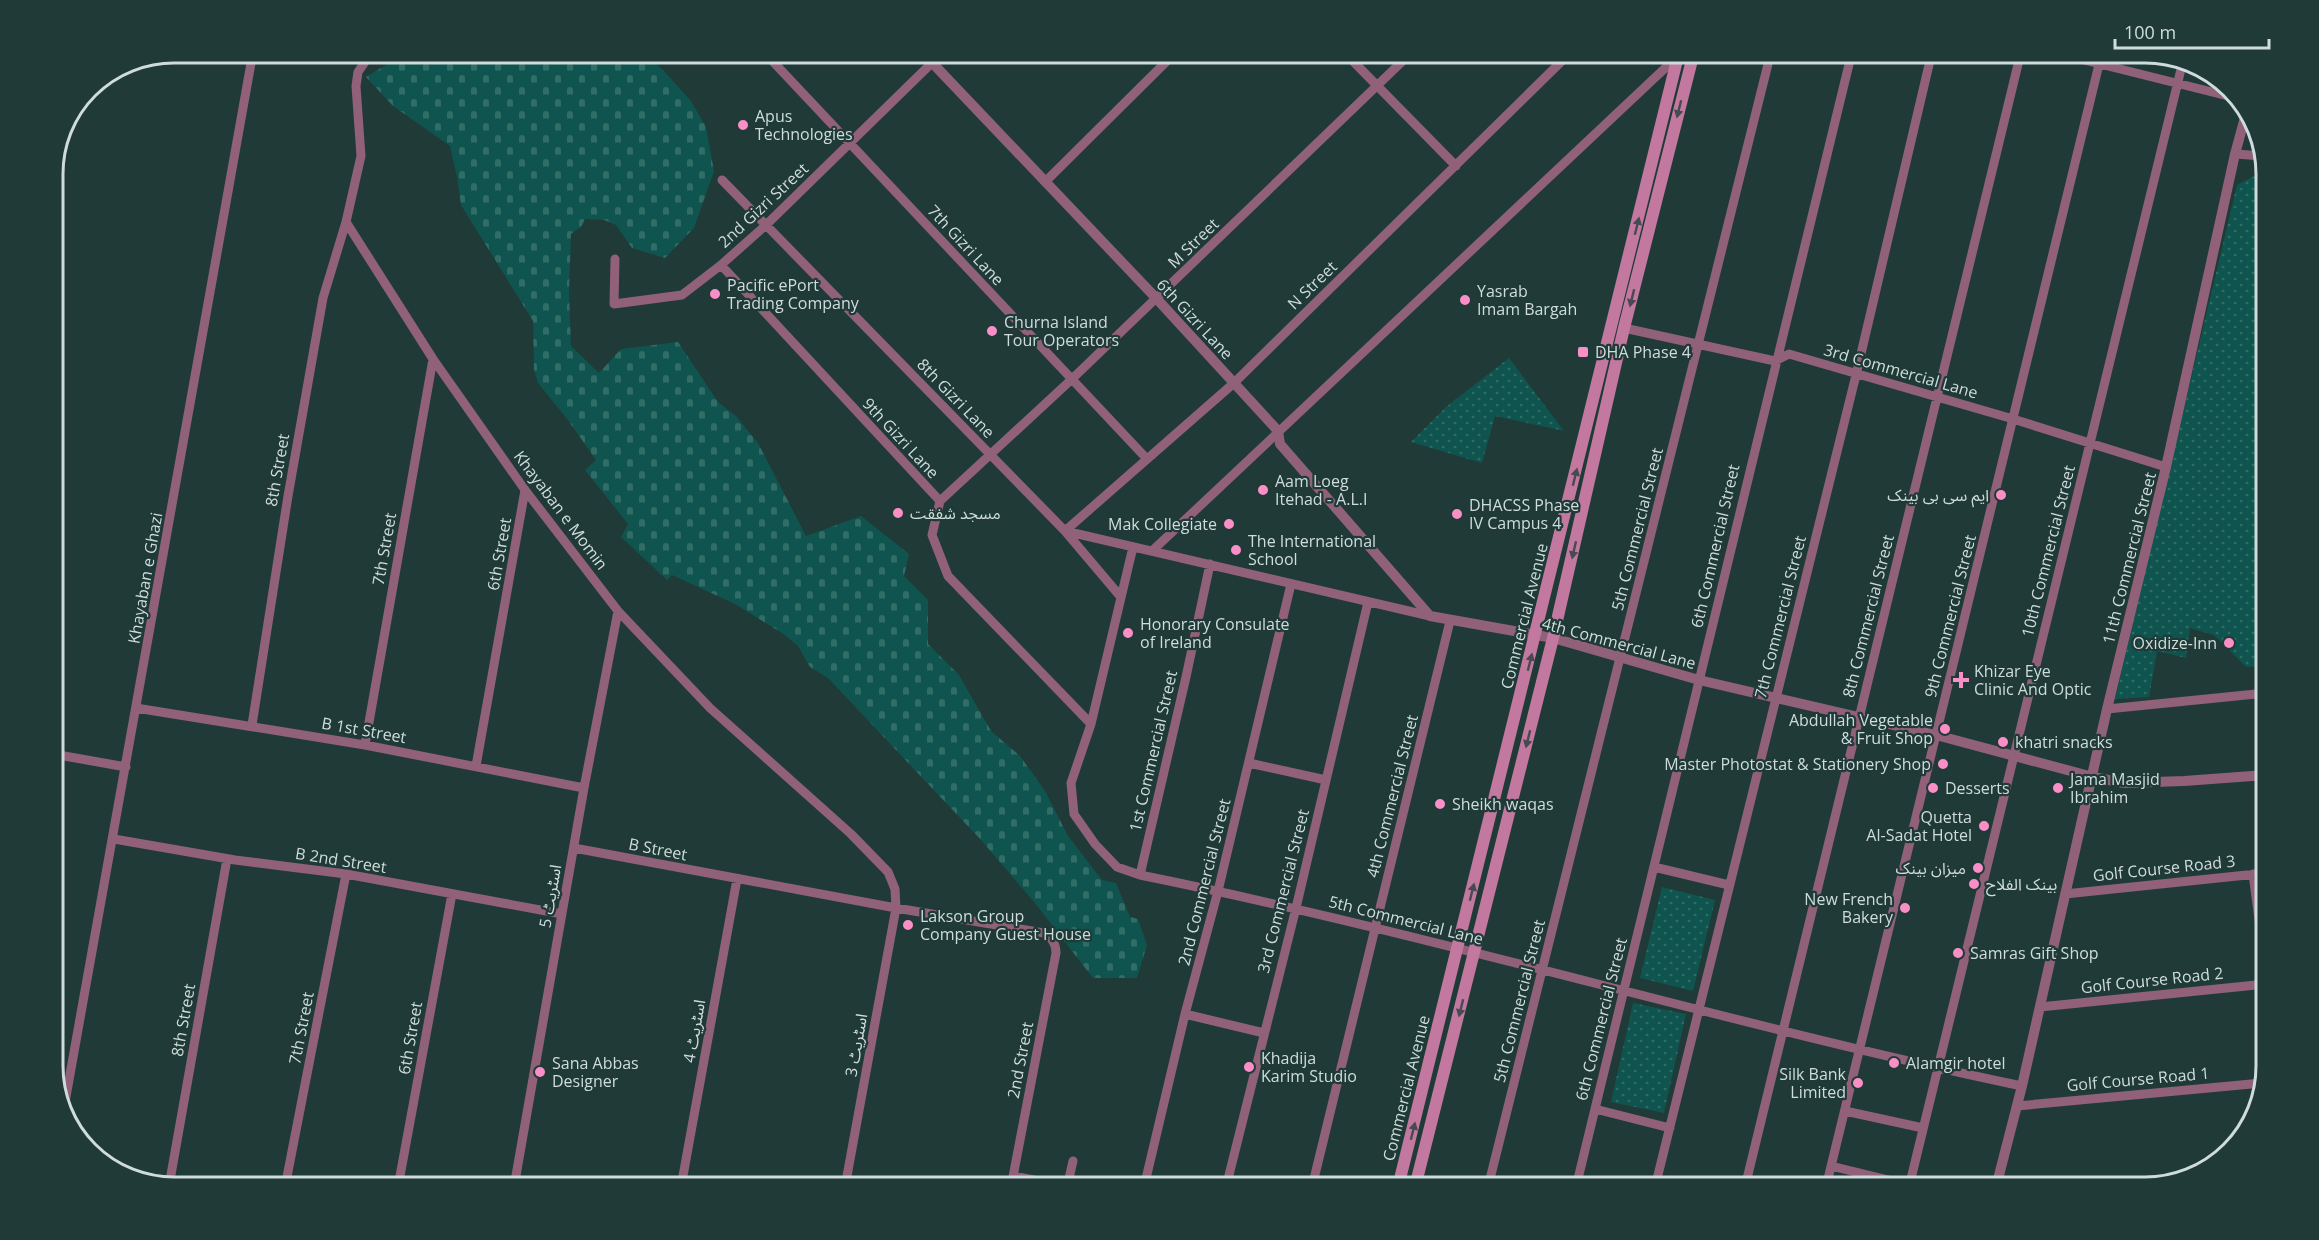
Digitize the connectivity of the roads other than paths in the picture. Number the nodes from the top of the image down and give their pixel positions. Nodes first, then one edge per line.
1 (251, 63) edge
2 (364, 63) edge
3 (774, 63) edge
4 (932, 63) joint
5 (1165, 63) edge
6 (1355, 63) edge
7 (1401, 63) edge
8 (1560, 63) edge
9 (1669, 63) edge
10 (1678, 63) edge
11 (1691, 63) edge
12 (1768, 63) edge
13 (1849, 63) edge
14 (1929, 63) edge
15 (2018, 63) edge
16 (2095, 63) edge
17 (2099, 64) junction
18 (2181, 69) edge
19 (2177, 84) junction
20 (1378, 87) junction
21 (2222, 95) edge
22 (2244, 123) edge
23 (850, 143) junction
24 (2235, 154) junction
25 (2254, 155) edge
26 (1456, 166) junction
27 (722, 180) dead end
28 (1045, 182) junction
29 (346, 222) junction
30 (766, 225) junction
31 (615, 259) dead end
32 (721, 265) junction
33 (1156, 298) junction
34 (1624, 328) junction
35 (1699, 344) junction
36 (433, 358) junction
37 (1775, 361) junction
38 (1856, 375) junction
39 (1072, 379) junction
40 (1234, 383) junction
41 (1937, 397) junction
42 (2013, 419) junction
43 (1278, 431) junction
44 (2090, 443) junction
45 (990, 453) junction
46 (1147, 459) junction
47 (2166, 467) junction
48 (525, 490) junction
49 (940, 501) junction
50 (1065, 531) junction
51 (1133, 547) junction
52 (1152, 551) junction
53 (1209, 564) junction
54 (1291, 584) junction
55 (1120, 596) junction
56 (1368, 602) junction
57 (618, 611) junction
58 (1430, 616) junction
59 (1450, 621) junction
60 (1536, 636) junction
61 (1553, 638) junction
62 (1620, 658) junction
63 (1699, 680) junction
64 (2256, 694) edge
65 (1775, 697) junction
66 (136, 708) junction
67 (2107, 709) junction
68 (1859, 718) junction
69 (1091, 724) junction
70 (252, 725) junction
71 (1936, 735) junction
72 (365, 745) junction
73 (2014, 755) junction
74 (63, 756) edge
75 (1249, 763) junction
76 (476, 766) junction
77 (126, 767) junction
78 (2256, 776) edge
79 (2093, 777) junction
80 (1326, 780) junction
81 (584, 788) junction
82 (114, 839) junction
83 (574, 848) junction
84 (227, 859) junction
85 (1654, 867) junction
86 (346, 874) junction
87 (2253, 874) junction
88 (2256, 874) edge
89 (1140, 875) junction
90 (737, 879) junction
91 (1729, 885) junction
92 (1218, 891) junction
93 (452, 894) junction
94 (2065, 894) junction
95 (2256, 897) edge
96 (896, 908) junction
97 (1296, 908) junction
98 (562, 914) junction
99 (1375, 929) junction
100 (1458, 948) junction
101 (1475, 952) junction
102 (1542, 970) junction
103 (2256, 985) edge
104 (1624, 990) junction
105 (2040, 1007) junction
106 (1699, 1009) junction
107 (1185, 1014) junction
108 (1782, 1032) junction
109 (1263, 1033) junction
110 (1859, 1050) junction
111 (1938, 1068) junction
112 (2254, 1084) edge
113 (2022, 1086) junction
114 (67, 1093) edge
115 (2017, 1106) junction
116 (1595, 1109) junction
117 (1845, 1110) junction
118 (1670, 1128) junction
119 (1923, 1128) junction
120 (1073, 1161) dead end
121 (1831, 1166) junction
122 (1014, 1176) joint
123 (171, 1177) edge
124 (287, 1177) edge
125 (400, 1177) edge
126 (516, 1177) edge
127 (683, 1177) edge
128 (847, 1177) edge
129 (1019, 1177) edge
130 (1069, 1177) edge
131 (1147, 1177) edge
132 (1229, 1177) edge
133 (1315, 1177) edge
134 (1401, 1177) edge
135 (1418, 1177) edge
136 (1491, 1177) edge
137 (1579, 1177) edge
138 (1658, 1177) edge
139 (1748, 1177) edge
140 (1828, 1177) edge
141 (1874, 1177) edge
142 (1911, 1177) edge
143 (1999, 1177) edge

1 - 66 street, Khayaban e Ghazi
2 - 29 street
3 - 23 street, 7th Gizri Lane
4 - 23 street, 2nd Gizri Street
4 - 28 street, 6th Gizri Lane
5 - 28 street
6 - 20 street
7 - 20 street, M Street
8 - 26 street, N Street
9 - 43 street
60 -> 10 main road, Commercial Avenue
11 -> 34 main road, Commercial Avenue
12 - 35 street, 5th Commercial Street
13 - 37 street, 6th Commercial Street
14 - 38 street, 7th Commercial Street
15 - 41 street, 8th Commercial Street
16 - 17 street
17 - 19 street
17 - 42 street, 9th Commercial Street
18 - 19 street, 10th Commercial Street
19 - 21 street
19 - 44 street, 10th Commercial Street
20 - 26 street
20 - 33 street, M Street
22 - 24 street, 11th Commercial Street
23 - 30 street, 2nd Gizri Street
23 - 39 street, 7th Gizri Lane
24 - 25 street
24 - 47 street, 11th Commercial Street
26 - 40 street, N Street
27 - 30 street, 8th Gizri Lane
28 - 33 street, 6th Gizri Lane
29 - 36 street, Khayaban e Momin
29 - 70 street, 8th Street
30 - 32 street, 2nd Gizri Street
30 - 45 street, 8th Gizri Lane
31 - 32 street, 2nd Gizri Street
32 - 49 street, 9th Gizri Lane
33 - 39 street, M Street
33 - 40 street, 6th Gizri Lane
34 - 35 street, 3rd Commercial Lane
34 -> 61 main road, Commercial Avenue
35 - 37 street, 3rd Commercial Lane
35 - 62 street, 5th Commercial Street
36 - 48 street, Khayaban e Momin
36 - 72 street, 7th Street
37 - 38 street, 3rd Commercial Lane
37 - 63 street, 6th Commercial Street
38 - 41 street, 3rd Commercial Lane
38 - 65 street, 7th Commercial Street
39 - 45 street, M Street
39 - 46 street, 7th Gizri Lane
40 - 43 street, 6th Gizri Lane
40 - 46 street, N Street
41 - 42 street, 3rd Commercial Lane
41 - 68 street, 8th Commercial Street
42 - 44 street, 3rd Commercial Lane
42 - 71 street, 9th Commercial Street
43 - 52 street
43 - 58 street, 6th Gizri Lane
44 - 47 street, 3rd Commercial Lane
44 - 73 street, 10th Commercial Street
45 - 49 street, M Street
45 - 50 street, 8th Gizri Lane
46 - 50 street, N Street
47 - 67 street, 11th Commercial Street
48 - 57 street, Khayaban e Momin
48 - 76 street, 6th Street
49 - 69 street, 9th Gizri Lane
50 - 51 street, 4th Commercial Lane
50 - 55 street, 8th Gizri Lane
51 - 52 street, 4th Commercial Lane
51 - 55 street, 5th Commercial Lane
52 - 53 street, 4th Commercial Lane
53 - 54 street, 4th Commercial Lane
53 - 89 street, 1st Commercial Street
54 - 56 street, 4th Commercial Lane
54 - 75 street, 2nd Commercial Street
55 - 69 street, 5th Commercial Lane
56 - 58 street, 4th Commercial Lane
56 - 80 street, 3rd Commercial Street
57 - 81 street, اسٹریٹ 5
57 - 96 street, Khayaban e Momin
58 - 59 street, 4th Commercial Lane
59 - 60 street, 4th Commercial Lane
59 - 99 street, 4th Commercial Street
60 - 61 street, 4th Commercial Lane
100 -> 60 main road, Commercial Avenue
61 - 62 street, 4th Commercial Lane
61 -> 101 main road, Commercial Avenue
62 - 63 street, 4th Commercial Lane
62 - 102 street, 5th Commercial Street
63 - 65 street, 4th Commercial Lane
63 - 85 street, 6th Commercial Street
64 - 67 street
65 - 68 street, 4th Commercial Lane
65 - 91 street, 7th Commercial Street
66 - 70 street, B 1st Street
66 - 77 street, Khayaban e Ghazi
67 - 79 street, 11th Commercial Street
68 - 71 street, 4th Commercial Lane
68 - 108 street, 8th Commercial Street
69 - 89 street, 5th Commercial Lane
70 - 72 street, B 1st Street
71 - 73 street, 4th Commercial Lane
71 - 110 street, 9th Commercial Street
72 - 76 street, B 1st Street
73 - 79 street, 4th Commercial Lane
73 - 111 street, 10th Commercial Street
74 - 77 street
75 - 80 street
75 - 92 street, 2nd Commercial Street
76 - 81 street, B 1st Street
77 - 82 street, Khayaban e Ghazi
78 - 79 street, 4th Commercial Lane
79 - 94 street, 11th Commercial Street
80 - 97 street, 3rd Commercial Street
81 - 83 street, اسٹریٹ 5
82 - 84 street, B 2nd Street
82 - 114 street, Khayaban e Ghazi
83 - 90 street, B Street
83 - 98 street, اسٹریٹ 5
84 - 86 street, B 2nd Street
84 - 123 street, 8th Street
85 - 91 street
85 - 104 street, 6th Commercial Street
86 - 93 street, B 2nd Street
86 - 124 street, 7th Street
87 - 88 street, Golf Course Road 3
87 - 94 street, Golf Course Road 3
87 - 95 street
89 - 92 street, 5th Commercial Lane
90 - 96 street, B Street
90 - 127 street, اسٹریٹ 4
91 - 106 street, 7th Commercial Street
92 - 97 street, 5th Commercial Lane
92 - 107 street, 2nd Commercial Street
93 - 98 street, B 2nd Street
93 - 125 street, 6th Street
94 - 105 street, 11th Commercial Street
96 - 122 street, 2nd Street
96 - 128 street, اسٹریٹ 3
97 - 99 street, 5th Commercial Lane
97 - 109 street, 3rd Commercial Street
98 - 126 street, اسٹریٹ 5
99 - 100 street, 5th Commercial Lane
99 - 133 street, 4th Commercial Street
100 - 101 street, 5th Commercial Lane
134 -> 100 main road, Commercial Avenue
101 - 102 street, 5th Commercial Lane
101 -> 135 main road, Commercial Avenue
102 - 104 street, 5th Commercial Lane
102 - 136 street, 5th Commercial Street
103 - 105 street, Golf Course Road 2
104 - 106 street, 5th Commercial Lane
104 - 116 street, 6th Commercial Street
105 - 113 street, 11th Commercial Street
106 - 108 street, 5th Commercial Lane
106 - 118 street, 7th Commercial Street
107 - 109 street
107 - 131 street, 2nd Commercial Street
108 - 110 street, 5th Commercial Lane
108 - 139 street, 8th Commercial Street
109 - 132 street, 3rd Commercial Street
110 - 111 street, 5th Commercial Lane
110 - 117 street, 9th Commercial Street
111 - 113 street, 5th Commercial Lane
111 - 119 street, 10th Commercial Street
112 - 115 street, Golf Course Road 1
113 - 115 street, 11th Commercial Street
115 - 143 street, 11th Commercial Street
116 - 118 street
116 - 137 street, 6th Commercial Street
117 - 119 street
117 - 121 street, 9th Commercial Street
118 - 138 street, 7th Commercial Street
119 - 142 street, 10th Commercial Street
120 - 130 street
121 - 140 street, 9th Commercial Street
121 - 141 street
122 - 129 street

